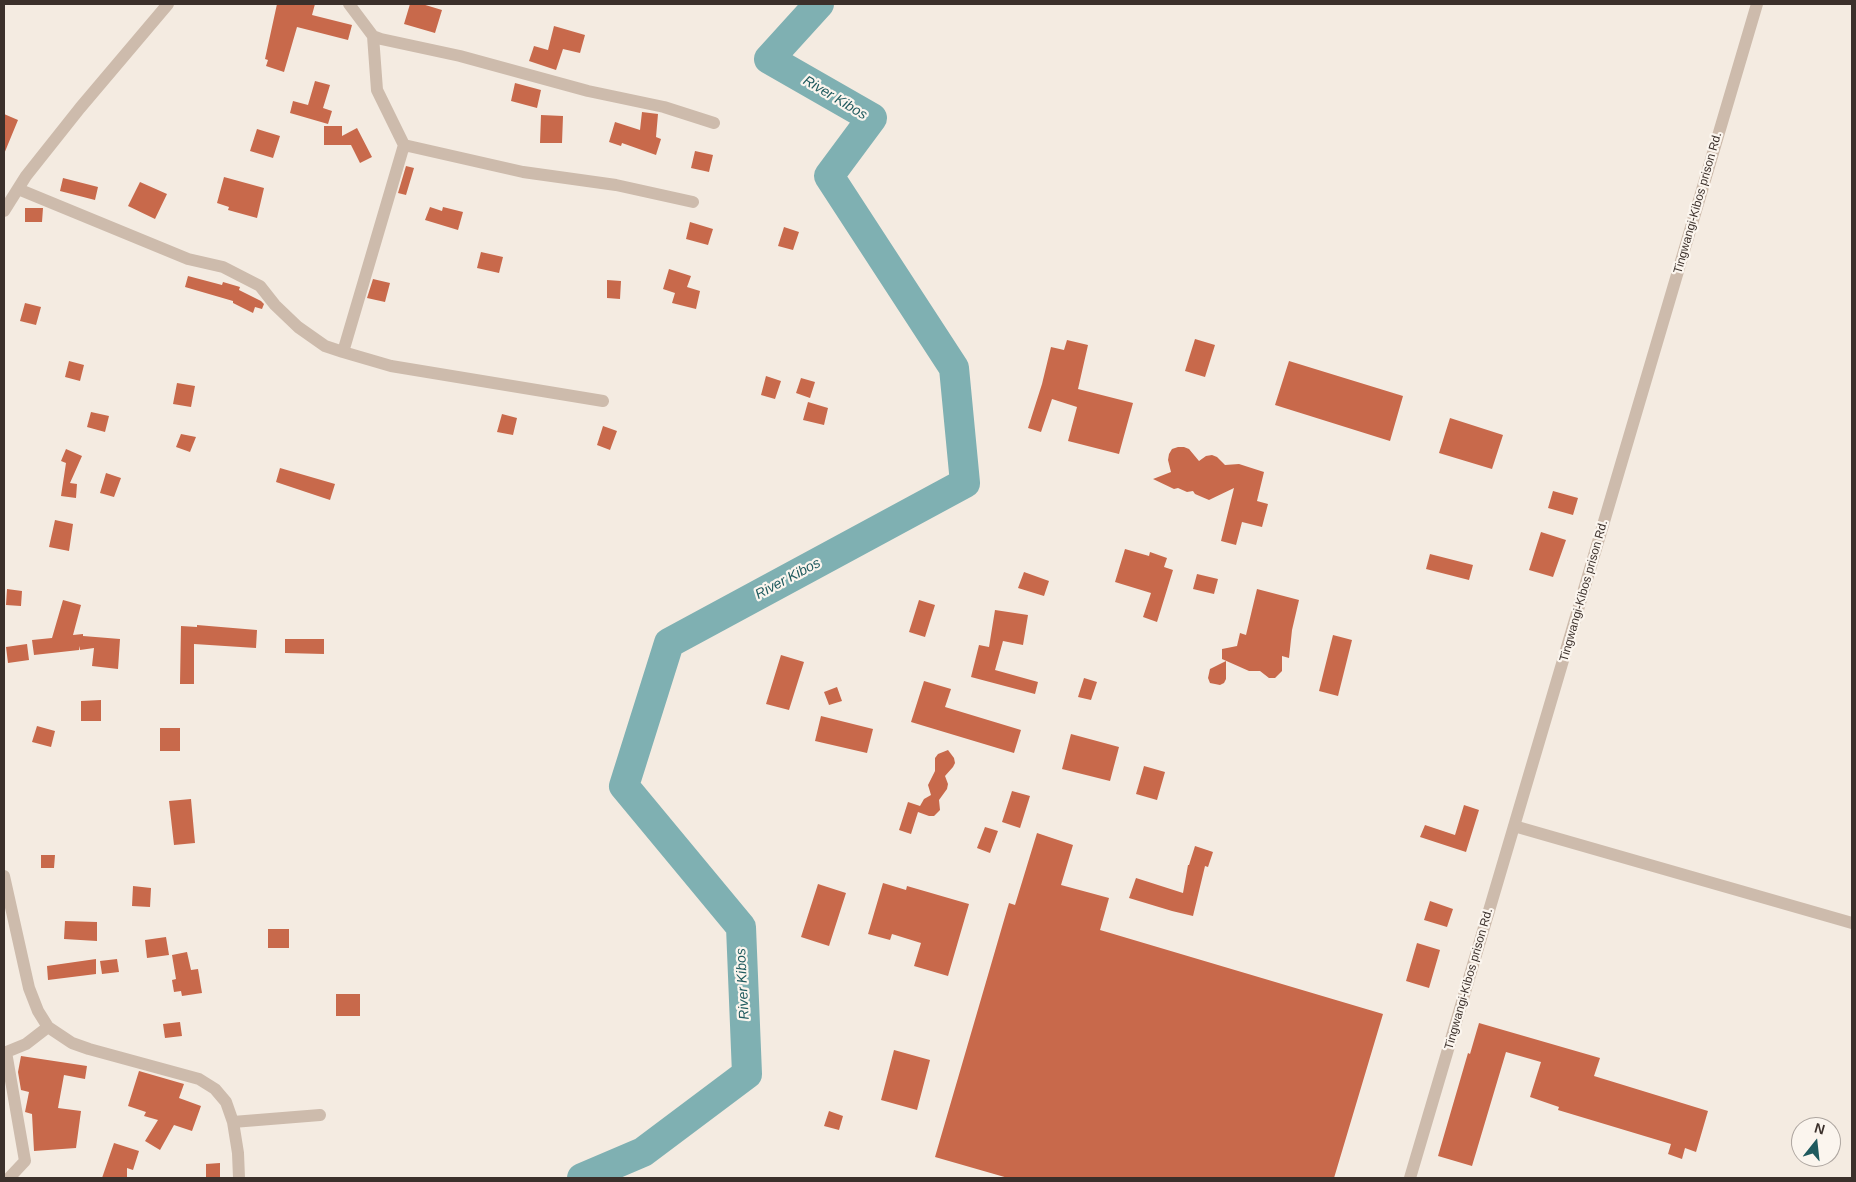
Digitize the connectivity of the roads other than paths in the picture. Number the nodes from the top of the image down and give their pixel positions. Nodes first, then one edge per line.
1 (168, 4) edge
2 (350, 4) edge
3 (1757, 4) edge
4 (373, 36) junction
5 (714, 123) dead end
6 (404, 146) junction
7 (18, 189) junction
8 (692, 202) dead end
9 (4, 212) edge
10 (344, 352) junction
11 (603, 401) dead end
12 (1514, 826) junction
13 (4, 876) edge
14 (1852, 923) edge
15 (48, 1027) junction
16 (5, 1052) edge
17 (320, 1115) dead end
18 (233, 1122) junction
19 (9, 1178) edge
20 (239, 1178) edge
21 (1410, 1178) edge

1 - 7 street
2 - 4 street
3 - 12 street, Tingwangi-Kibos prison Rd.
4 - 5 street
4 - 6 street
6 - 8 street
6 - 10 street
7 - 9 street
7 - 10 street
10 - 11 street
12 - 14 street
12 - 21 street, Tingwangi-Kibos prison Rd.
13 - 15 street
15 - 16 street
15 - 18 street
16 - 19 street
17 - 18 street
18 - 20 street

